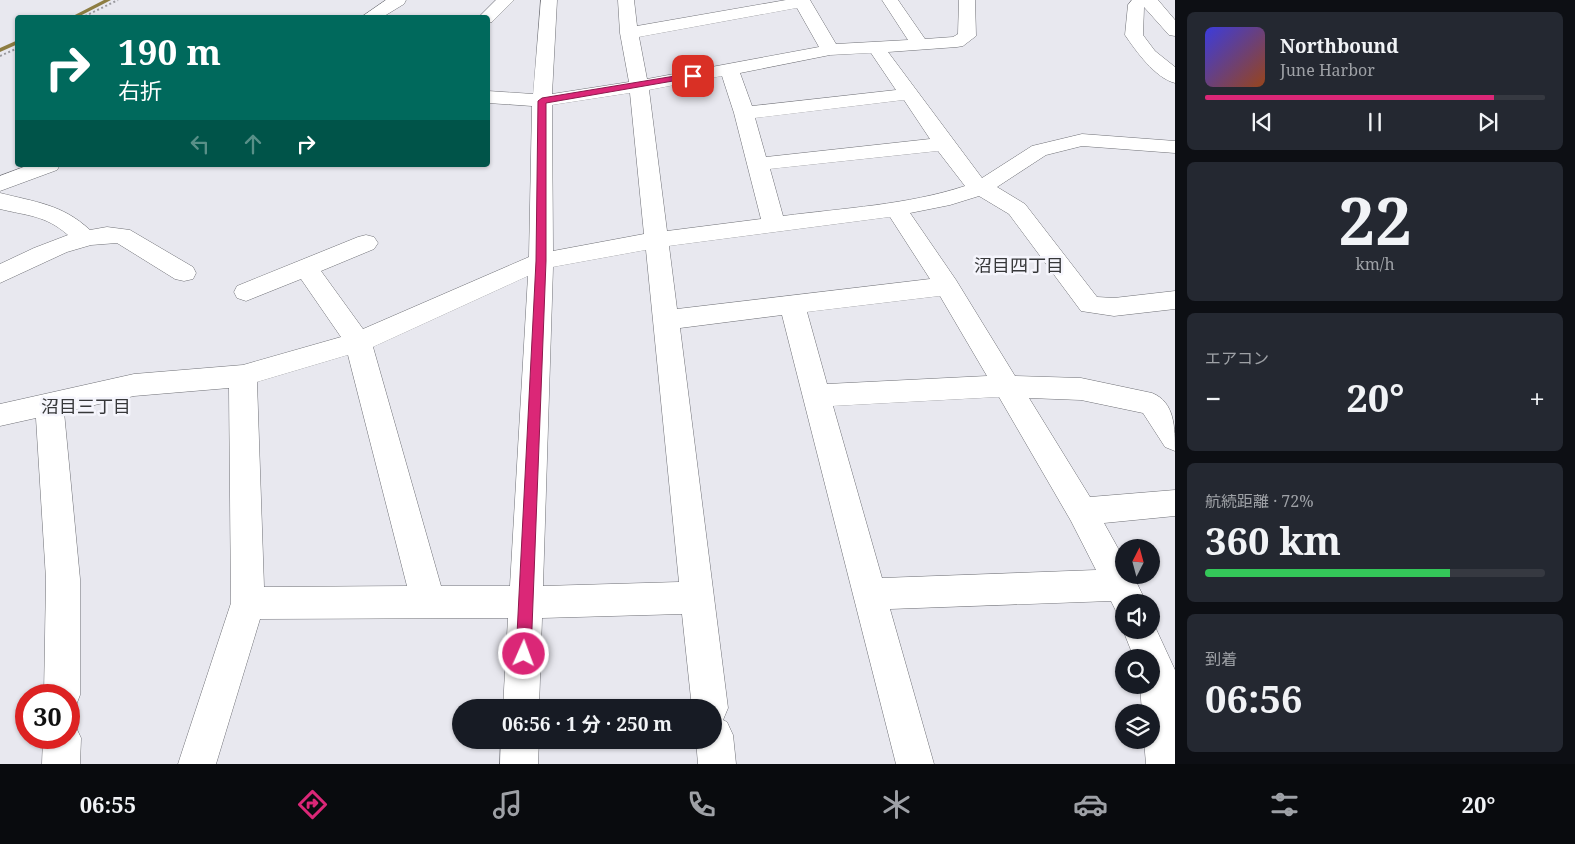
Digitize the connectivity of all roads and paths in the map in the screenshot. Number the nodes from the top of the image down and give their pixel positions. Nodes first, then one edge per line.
1 (118, 0) edge
2 (398, 0) edge
3 (506, 0) edge
4 (549, 0) edge
5 (626, 0) edge
6 (890, 0) edge
7 (967, 0) edge
8 (1144, 0) edge
9 (1149, 0) edge
10 (802, 1) edge
11 (87, 15) edge
12 (373, 15) edge
13 (489, 15) edge
14 (1175, 31) edge
15 (629, 34) junction
16 (920, 44) junction
17 (875, 46) junction
18 (15, 49) edge
19 (830, 50) junction
20 (0, 56) edge
21 (729, 69) junction
22 (1175, 77) edge
23 (639, 86) junction
24 (909, 94) junction
25 (490, 97) edge
26 (542, 101) junction
27 (744, 113) junction
28 (944, 144) junction
29 (1175, 146) edge
30 (758, 164) junction
31 (45, 167) edge
32 (0, 184) edge
33 (983, 187) junction
34 (0, 200) edge
35 (896, 208) junction
36 (774, 224) junction
37 (85, 238) junction
38 (657, 240) junction
39 (366, 243) dead end
40 (541, 261) junction
41 (306, 268) junction
42 (184, 273) dead end
43 (0, 276) edge
44 (947, 286) junction
45 (246, 292) dead end
46 (1175, 300) edge
47 (792, 305) junction
48 (665, 320) junction
49 (358, 342) junction
50 (243, 376) junction
51 (1008, 386) junction
52 (817, 396) junction
53 (49, 404) junction
54 (0, 415) edge
55 (1175, 439) edge
56 (1175, 503) edge
57 (1082, 511) junction
58 (871, 594) junction
59 (1115, 594) edge
60 (1125, 594) edge
61 (697, 598) junction
62 (428, 601) junction
63 (526, 602) junction
64 (248, 603) junction
65 (1144, 639) edge
66 (62, 684) edge
67 (521, 699) edge
68 (709, 699) edge
69 (62, 749) edge
70 (520, 749) edge
71 (715, 749) edge
72 (61, 764) edge
73 (197, 764) edge
74 (519, 764) edge
75 (717, 764) edge
76 (915, 764) edge
77 (1165, 764) edge

1 - 11 path
2 - 12 street
3 - 13 street
4 - 26 street
5 - 15 street
6 - 16 street
7 - 16 street
8 - 22 street
9 - 14 street
10 - 15 street
10 - 19 street
15 - 23 street
16 - 17 street
17 - 19 street
17 - 24 street
18 - 20 path
19 - 21 street
21 - 23 street
21 - 27 street
23 - 26 street
23 - 38 street
24 - 27 street
24 - 28 street
25 - 26 street
26 - 40 street
27 - 30 street
28 - 30 street
28 - 33 street
29 - 33 street
30 - 36 street
31 - 32 street
33 - 35 street
33 - 46 street
34 - 37 street
35 - 36 street
35 - 44 street
36 - 38 street
37 - 42 street
37 - 43 street
38 - 40 street
38 - 48 street
39 - 41 street
40 - 49 street
40 - 63 street
41 - 45 street
41 - 49 street
44 - 47 street
44 - 51 street
47 - 48 street
47 - 52 street
48 - 61 street
49 - 50 street
49 - 62 street
50 - 53 street
50 - 64 street
51 - 52 street
51 - 55 street
51 - 57 street
52 - 58 street
53 - 54 street
53 - 66 street
56 - 57 street
57 - 60 street
58 - 59 street
58 - 76 street
61 - 63 street
61 - 68 street
62 - 63 street
62 - 64 street
63 - 67 street
64 - 73 street
65 - 77 street
69 - 72 street
70 - 74 street
71 - 75 street

